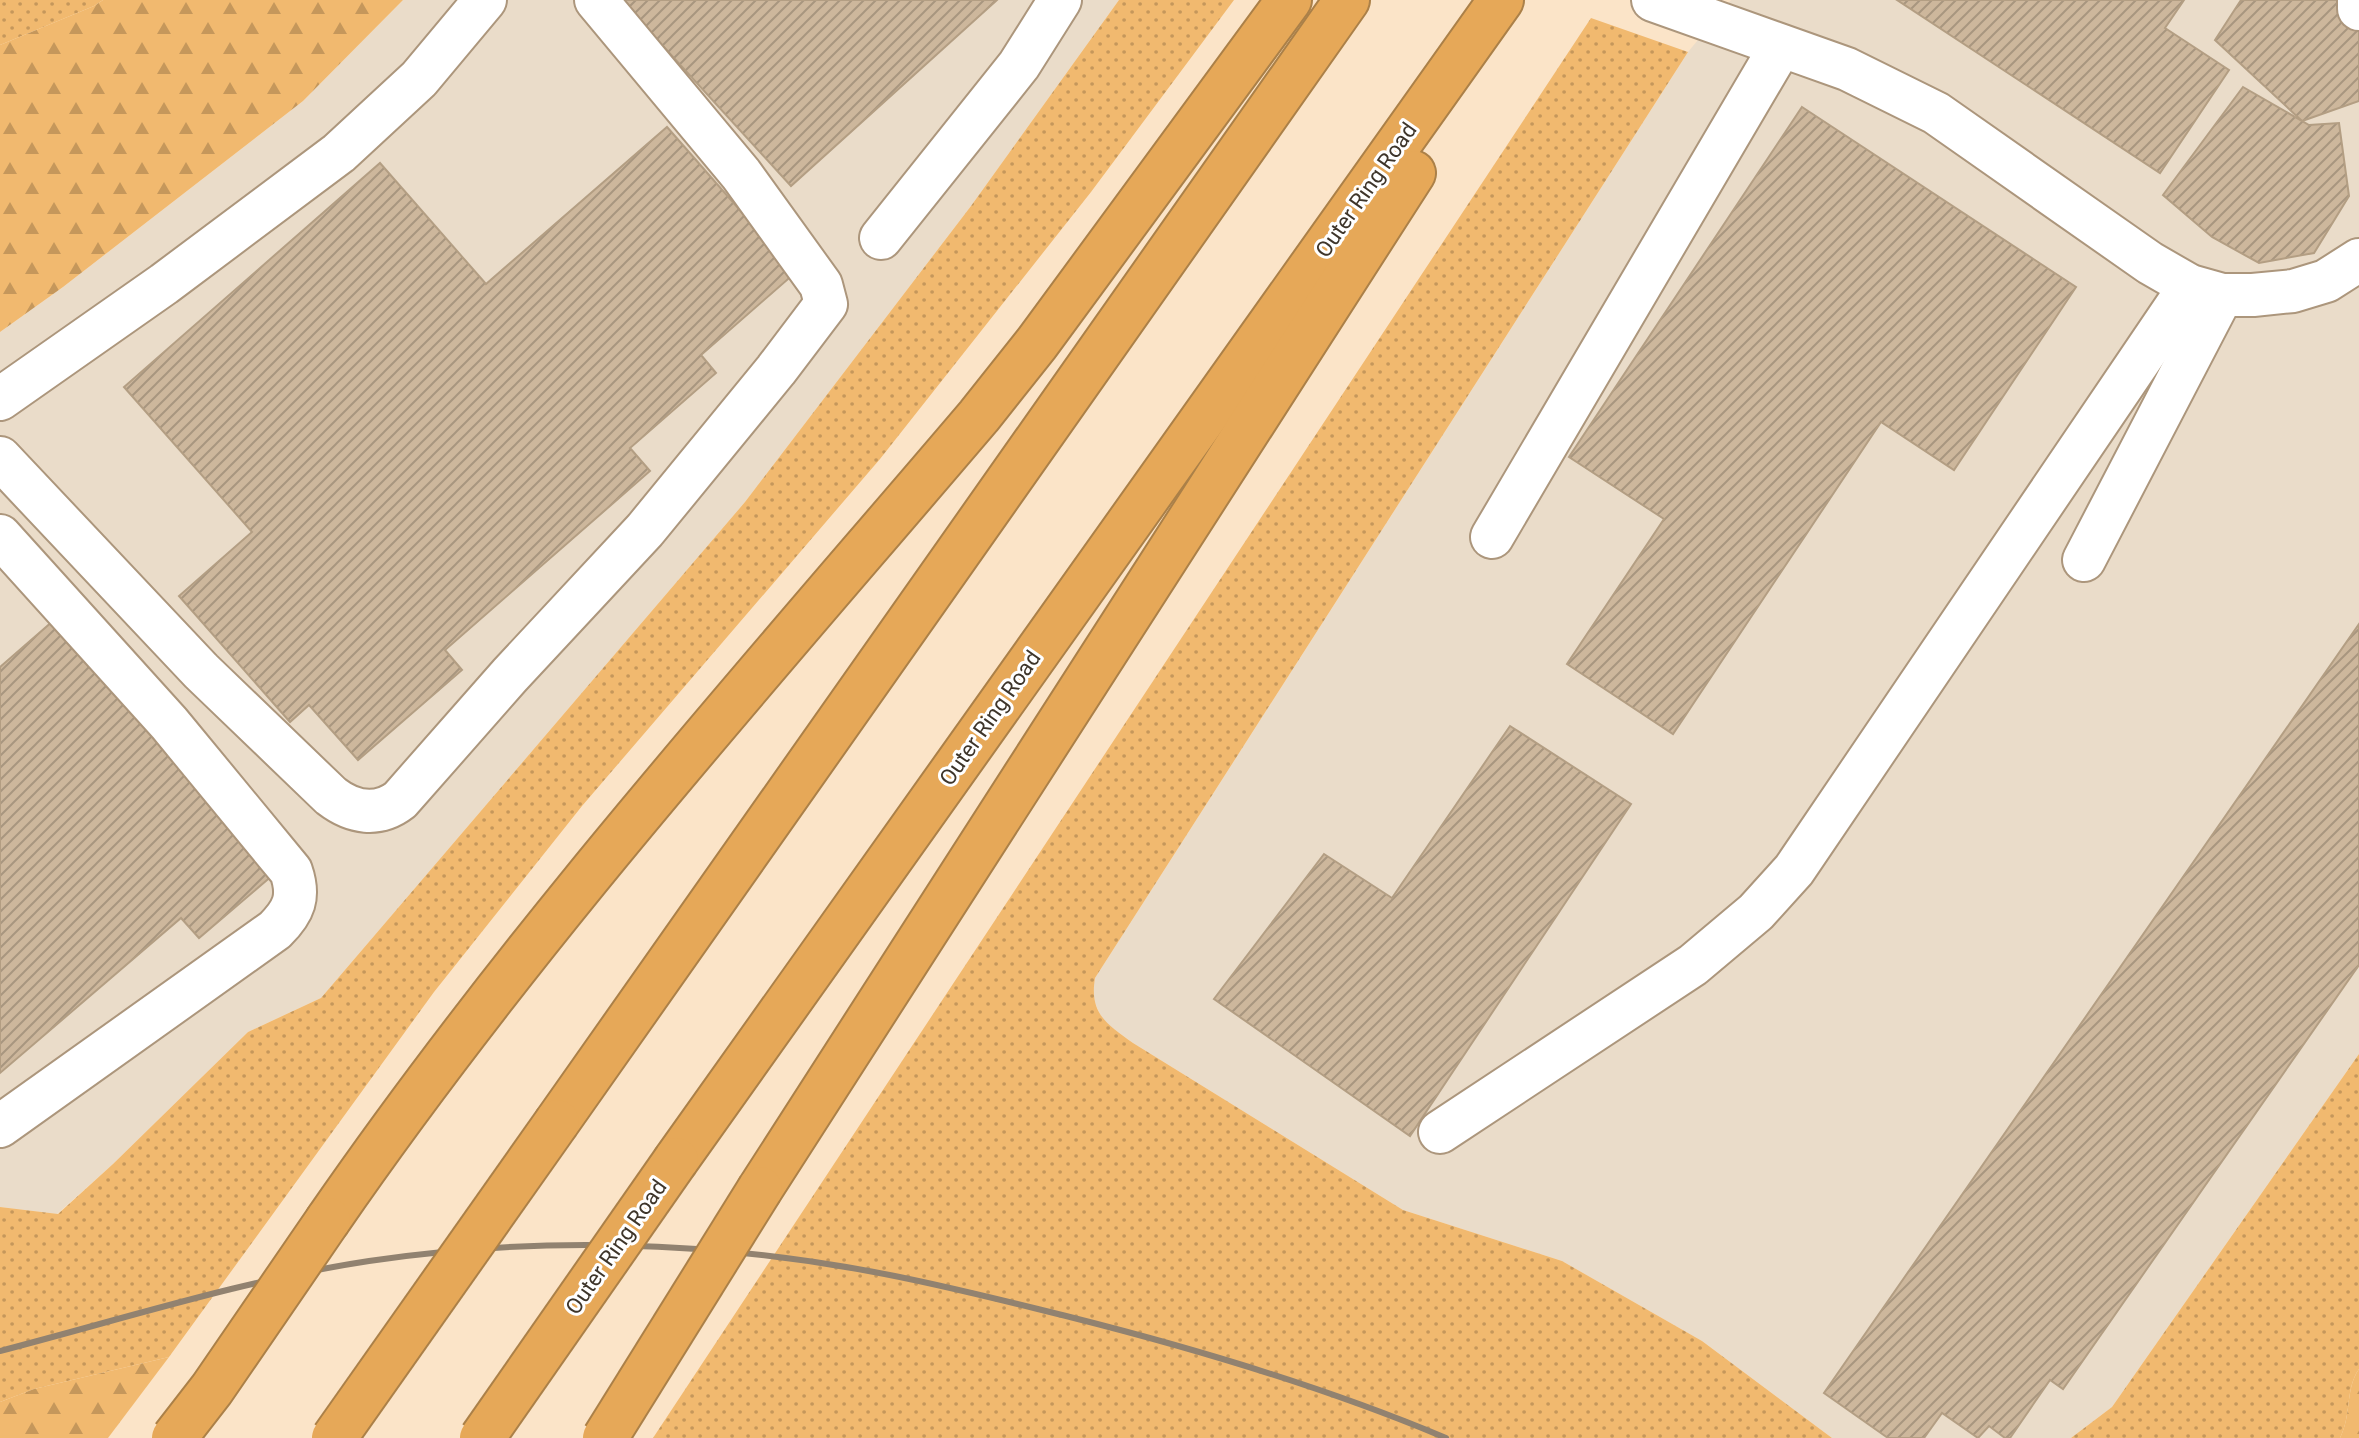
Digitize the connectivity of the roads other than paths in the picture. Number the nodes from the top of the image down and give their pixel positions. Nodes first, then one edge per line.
1 (485, 0) edge
2 (596, 0) edge
3 (1060, 0) edge
4 (1289, 0) edge
5 (1347, 0) edge
6 (1501, 0) edge
7 (1526, 0) edge
8 (1653, 0) edge
9 (2359, 0) edge
10 (2359, 9) edge
11 (1781, 46) junction
12 (881, 238) dead end
13 (2359, 260) edge
14 (2206, 290) junction
15 (0, 399) edge
16 (0, 458) edge
17 (0, 536) edge
18 (1492, 537) dead end
19 (2084, 560) dead end
20 (0, 1126) edge
21 (1440, 1132) dead end
22 (174, 1438) edge
23 (334, 1438) edge
24 (482, 1438) edge
25 (605, 1438) edge

1 - 15 lane
2 - 16 lane
3 - 12 lane
4 - 22 highway, bridge
5 - 23 highway, bridge
6 - 24 highway, Outer Ring Road, bridge
7 - 25 highway, bridge
8 - 11 lane
9 - 10 lane
11 - 14 lane
11 - 18 lane
13 - 14 lane
14 - 19 lane
14 - 21 lane
17 - 20 lane

